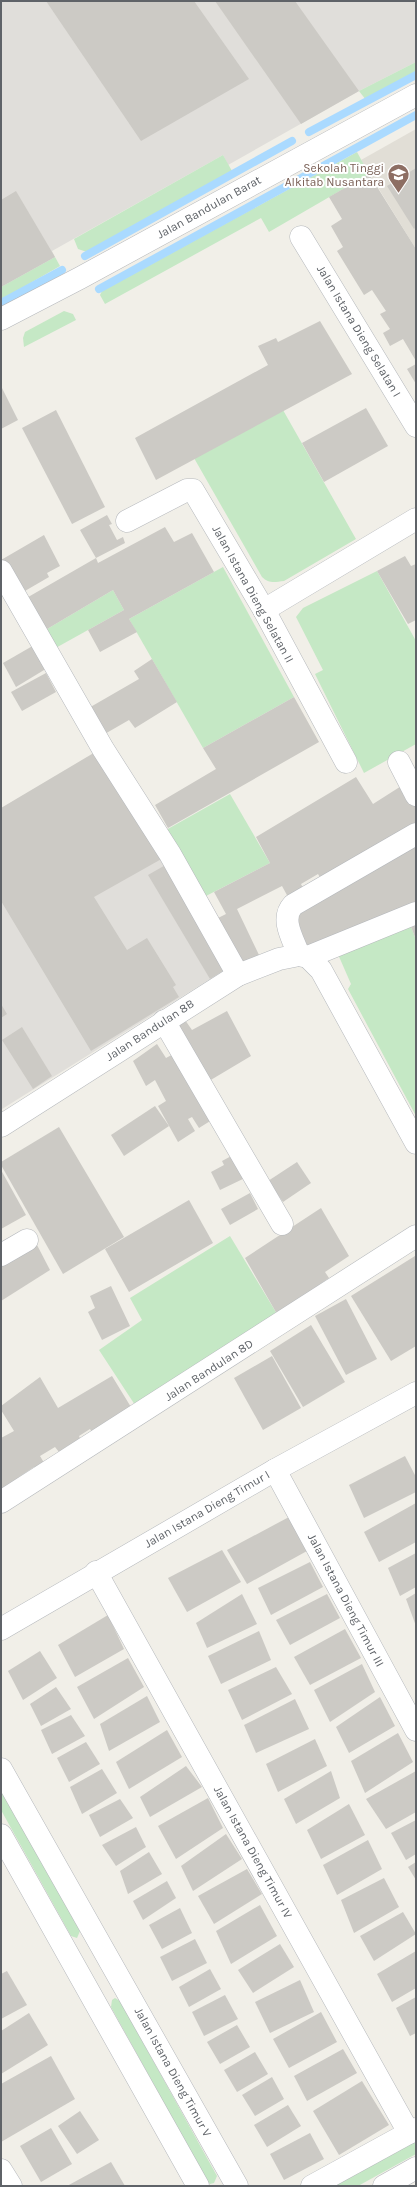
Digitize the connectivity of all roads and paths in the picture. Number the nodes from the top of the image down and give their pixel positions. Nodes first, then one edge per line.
1 (416, 95) edge
2 (301, 237) dead end
3 (1, 319) edge
4 (416, 426) edge
5 (416, 519) edge
6 (128, 521) dead end
7 (1, 571) edge
8 (264, 610) junction
9 (346, 762) dead end
10 (399, 762) dead end
11 (416, 795) edge
12 (416, 834) edge
13 (416, 913) edge
14 (303, 956) junction
15 (238, 975) junction
16 (164, 1021) junction
17 (1, 1126) edge
18 (416, 1143) edge
19 (282, 1224) dead end
20 (416, 1236) edge
21 (27, 1240) dead end
22 (1, 1255) edge
23 (416, 1393) edge
24 (276, 1470) junction
25 (1, 1502) edge
26 (96, 1572) junction
27 (1, 1629) edge
28 (416, 1730) edge
29 (1, 1769) edge
30 (1, 1835) edge
31 (109, 1959) junction
32 (80, 1975) junction
33 (412, 2131) edge
34 (416, 2168) edge
35 (1, 2170) edge
36 (11, 2186) edge
37 (198, 2186) edge
38 (237, 2186) edge
39 (312, 2186) edge
40 (384, 2186) edge

1 - 3 street, Jalan Bandulan Barat
2 - 4 street, Jalan Istana Dieng Selatan I
5 - 8 street
6 - 8 street, Jalan Istana Dieng Selatan II
7 - 15 street
8 - 9 street, Jalan Istana Dieng Selatan II
10 - 11 street
12 - 14 street
13 - 14 street, Jalan Bandulan 8B
14 - 15 street, Jalan Bandulan 8B
14 - 18 street
15 - 16 street, Jalan Bandulan 8B
16 - 17 street, Jalan Bandulan 8B
16 - 19 street
20 - 25 street, Jalan Bandulan 8D
21 - 22 street
23 - 24 street, Jalan Istana Dieng Timur I
24 - 26 street, Jalan Istana Dieng Timur I
24 - 28 street, Jalan Istana Dieng Timur III
26 - 27 street, Jalan Istana Dieng Timur I
26 - 33 street, Jalan Istana Dieng Timur IV
29 - 31 street, Jalan Istana Dieng Timur V
30 - 32 street
31 - 32 street
31 - 38 street, Jalan Istana Dieng Timur V
32 - 37 street
33 - 39 street
34 - 40 street
35 - 36 street

